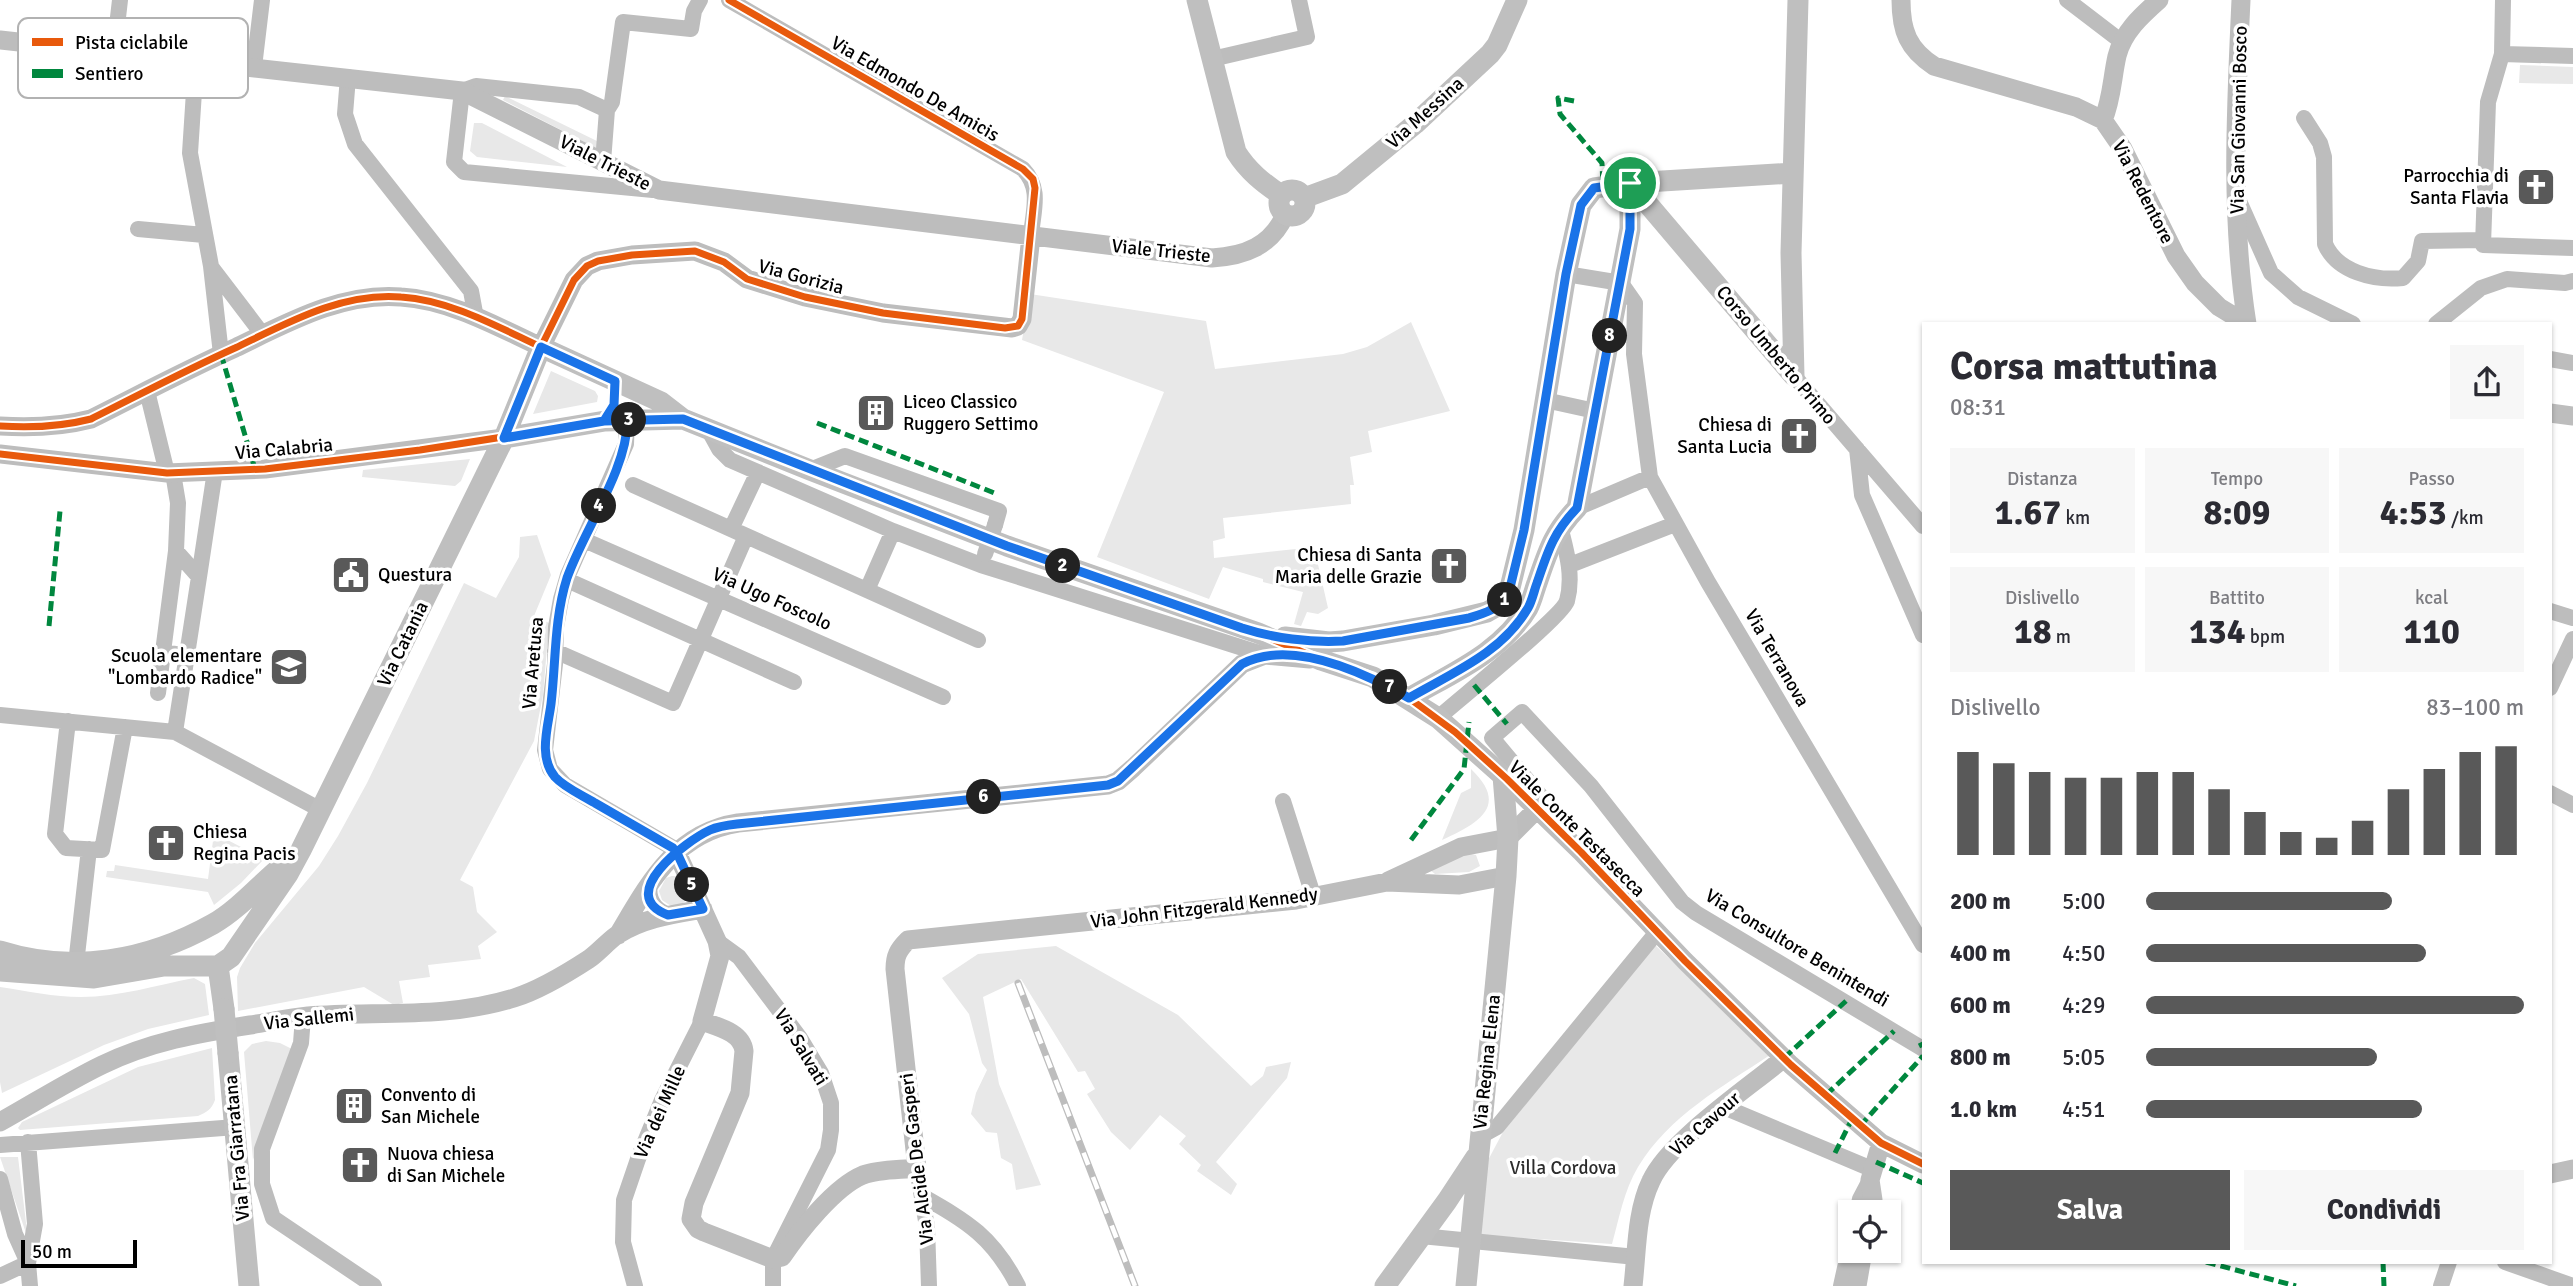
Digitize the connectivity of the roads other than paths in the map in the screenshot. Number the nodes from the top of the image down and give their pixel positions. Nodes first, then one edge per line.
1 (120, 0) edge
2 (262, 0) edge
3 (700, 0) edge
4 (729, 0) edge
5 (1197, 0) edge
6 (1299, 0) edge
7 (1517, 0) edge
8 (1798, 0) edge
9 (1901, 0) edge
10 (2067, 0) edge
11 (2159, 0) edge
12 (2241, 0) edge
13 (2503, 0) edge
14 (118, 18) edge
15 (0, 40) edge
16 (18, 42) edge
17 (2122, 42) junction
18 (2502, 54) junction
19 (2573, 56) edge
20 (1212, 59) junction
21 (248, 66) edge
22 (254, 67) junction
23 (348, 77) junction
24 (462, 91) junction
25 (193, 98) edge
26 (607, 110) junction
27 (2304, 118) dead end
28 (2103, 120) junction
29 (603, 162) junction
30 (1793, 173) junction
31 (1630, 183) junction
32 (659, 190) junction
33 (2235, 193) junction
34 (1283, 205) junction
35 (138, 229) dead end
36 (204, 235) junction
37 (1031, 236) junction
38 (2483, 243) junction
39 (2573, 248) edge
40 (211, 266) junction
41 (1566, 274) junction
42 (2573, 281) edge
43 (1613, 282) junction
44 (476, 318) junction
45 (2244, 322) edge
46 (2247, 322) edge
47 (2349, 322) edge
48 (2438, 322) edge
49 (263, 334) junction
50 (541, 347) junction
51 (221, 354) junction
52 (2552, 359) edge
53 (2573, 363) edge
54 (1794, 376) junction
55 (615, 381) junction
56 (147, 391) junction
57 (1545, 400) junction
58 (1595, 411) junction
59 (2552, 413) edge
60 (2573, 416) edge
61 (683, 419) junction
62 (627, 420) junction
63 (604, 421) junction
64 (0, 425) edge
65 (64, 426) junction
66 (25, 427) junction
67 (708, 429) junction
68 (504, 438) junction
69 (1857, 449) junction
70 (0, 454) edge
71 (28, 456) junction
72 (62, 460) junction
73 (810, 470) junction
74 (215, 471) junction
75 (758, 472) junction
76 (170, 473) junction
77 (1650, 477) junction
78 (633, 485) dead end
79 (1577, 508) junction
80 (1675, 524) junction
81 (1922, 525) edge
82 (1560, 526) junction
83 (893, 531) junction
84 (739, 533) junction
85 (584, 540) junction
86 (176, 551) junction
87 (983, 560) junction
88 (1570, 565) junction
89 (199, 577) junction
90 (567, 580) junction
91 (867, 590) junction
92 (719, 598) junction
93 (2552, 612) edge
94 (2573, 618) edge
95 (1258, 633) junction
96 (1922, 633) edge
97 (1373, 637) junction
98 (2573, 639) edge
99 (978, 640) dead end
100 (701, 641) junction
101 (555, 651) junction
102 (163, 652) junction
103 (1265, 655) junction
104 (187, 656) junction
105 (1321, 660) junction
106 (1373, 677) junction
107 (794, 682) dead end
108 (2552, 684) edge
109 (158, 693) dead end
110 (943, 697) dead end
111 (1409, 698) junction
112 (0, 715) edge
113 (1438, 718) junction
114 (68, 721) junction
115 (125, 727) junction
116 (175, 732) junction
117 (1492, 738) joint
118 (1503, 776) junction
119 (2552, 794) edge
120 (1283, 801) dead end
121 (2573, 805) edge
122 (1537, 809) junction
123 (321, 810) junction
124 (1556, 827) junction
125 (1508, 838) junction
126 (89, 849) junction
127 (301, 850) junction
128 (677, 853) junction
129 (1506, 876) junction
130 (1387, 882) junction
131 (650, 883) junction
132 (1312, 895) junction
133 (703, 909) junction
134 (668, 915) junction
135 (205, 928) junction
136 (1657, 932) junction
137 (618, 934) junction
138 (717, 941) junction
139 (1922, 943) edge
140 (0, 951) edge
141 (234, 951) junction
142 (76, 964) junction
143 (212, 965) junction
144 (0, 971) edge
145 (303, 1017) junction
146 (702, 1021) junction
147 (902, 1032) joint
148 (1922, 1048) edge
149 (1784, 1058) junction
150 (1724, 1107) junction
151 (0, 1122) edge
152 (236, 1127) junction
153 (28, 1142) junction
154 (1881, 1143) junction
155 (0, 1145) edge
156 (1478, 1146) junction
157 (1922, 1164) edge
158 (918, 1168) junction
159 (2573, 1169) edge
160 (2552, 1174) edge
161 (1872, 1175) junction
162 (0, 1179) edge
163 (922, 1196) junction
164 (1860, 1200) edge
165 (1873, 1200) edge
166 (1422, 1236) junction
167 (8, 1238) edge
168 (1470, 1241) junction
169 (1636, 1257) junction
170 (773, 1259) junction
171 (28, 1263) junction
172 (1846, 1263) edge
173 (1861, 1263) edge
174 (2448, 1264) edge
175 (2511, 1264) edge
176 (0, 1276) edge
177 (30, 1286) edge
178 (249, 1286) edge
179 (374, 1286) edge
180 (635, 1286) edge
181 (773, 1286) edge
182 (929, 1286) edge
183 (1018, 1286) edge
184 (1385, 1286) edge
185 (1466, 1286) edge
186 (1633, 1286) edge
187 (1841, 1286) edge
188 (1857, 1286) edge
189 (2441, 1286) edge
190 (2573, 1286) edge

1 - 14 street
2 - 22 street
3 - 26 street
4 - 37 street, Via Edmondo De Amicis
5 - 20 main road
6 - 20 street
7 - 34 main road, Via Messina
8 - 30 main road
9 - 28 street, Via Redentore
10 - 17 street
11 - 17 street
12 - 33 street, Via San Giovanni Bosco
13 - 18 street
15 - 16 street, Viale Trieste
17 - 28 street
18 - 19 street
18 - 38 street
20 - 34 main road
21 - 22 street, Viale Trieste
22 - 23 street, Viale Trieste
23 - 24 street, Viale Trieste
23 - 44 street
24 - 26 street
24 - 29 street, Viale Trieste
24 - 32 street
25 - 36 street
26 - 29 street
27 - 38 street
28 - 45 street, Via Redentore
29 - 32 street, Viale Trieste
30 - 31 main road
30 - 54 main road
31 - 41 main road
31 - 43 main road
31 - 54 main road, Corso Umberto Primo
32 - 37 street, Viale Trieste
33 - 46 street, Via San Giovanni Bosco
33 - 47 street
34 - 37 street, Viale Trieste
35 - 36 street
36 - 40 street
37 - 50 street, Via Gorizia
38 - 39 street
40 - 49 street
40 - 51 street
41 - 43 street
41 - 57 main road
42 - 48 street
43 - 58 main road
43 - 77 street, Via Terranova
44 - 49 street
44 - 50 street
49 - 51 street
50 - 55 main road
50 - 68 main road, Via Catania
51 - 56 street
52 - 53 street
54 - 69 street, Corso Umberto Primo
55 - 61 main road
55 - 63 main road
56 - 65 street
56 - 76 street
57 - 58 street
57 - 97 main road
58 - 79 main road
59 - 60 street
61 - 62 main road
61 - 67 main road
62 - 63 main road
62 - 85 street, Via Aretusa
63 - 68 main road
64 - 66 street
65 - 66 street
65 - 72 street
66 - 71 street
67 - 73 main road
67 - 75 street
68 - 74 street, Via Calabria
68 - 123 main road, Via Catania
69 - 81 street, Corso Umberto Primo
69 - 96 street
70 - 71 street, Via Calabria
71 - 72 street, Via Calabria
72 - 76 street, Via Calabria
73 - 87 street, bridge
73 - 95 main road
74 - 76 street, Via Calabria
74 - 89 street
75 - 83 street
75 - 84 street
76 - 86 street
77 - 79 street
77 - 80 street, Via Terranova
78 - 84 street
79 - 82 main road
80 - 88 street
80 - 139 street, Via Terranova
82 - 88 street
82 - 111 main road
83 - 87 street
83 - 91 street
84 - 91 street
84 - 92 street
85 - 90 street, Via Aretusa
85 - 92 street, Via Ugo Foscolo
86 - 89 street
86 - 102 street
87 - 103 street
88 - 113 street
89 - 104 street
90 - 100 street
90 - 101 street, Via Aretusa
91 - 99 street
92 - 100 street
92 - 110 street, Via Ugo Foscolo
93 - 94 street
95 - 97 main road
95 - 105 main road, Viale Conte Testasecca
97 - 106 main road
98 - 108 street
100 - 101 street
100 - 107 street
101 - 128 street, Via Aretusa
102 - 104 street
102 - 109 street
103 - 105 street
103 - 128 street, Via Sallemi
104 - 116 street
105 - 106 main road, Viale Conte Testasecca
106 - 111 main road, Viale Conte Testasecca
111 - 113 main road, Viale Conte Testasecca
112 - 114 street
113 - 118 main road, Viale Conte Testasecca
114 - 115 street
114 - 126 street
115 - 116 street
115 - 126 street
116 - 123 street
117 - 124 street, Viale Conte Testasecca
117 - 148 street, Via Consultore Benintendi
118 - 122 street, Viale Conte Testasecca
118 - 125 main road, Via Regina Elena
119 - 121 street
120 - 132 street
122 - 124 street, Viale Conte Testasecca
122 - 125 street
123 - 127 main road, Via Catania
124 - 136 street, Viale Conte Testasecca
125 - 129 main road, Via Regina Elena
125 - 130 street, Via John Fitzgerald Kennedy
126 - 142 street
127 - 135 main road
127 - 141 main road, Via Catania
128 - 131 street, Via Sallemi
128 - 133 street, Via Salvati
129 - 130 street, Via John Fitzgerald Kennedy
129 - 156 main road, Via Regina Elena
130 - 132 street, Via John Fitzgerald Kennedy
131 - 134 street
131 - 137 street, Via Sallemi
132 - 147 street, Via John Fitzgerald Kennedy
133 - 134 street, Via Sallemi
133 - 138 street, Via Salvati
134 - 137 street, Via Sallemi
135 - 141 main road
135 - 142 main road
135 - 143 main road
136 - 149 street, Viale Conte Testasecca
136 - 156 street
137 - 145 street, Via Sallemi
138 - 146 street, Via dei Mille
138 - 170 street, Via Salvati
140 - 142 main road
141 - 143 main road
143 - 144 main road
143 - 152 main road, Via Fra Giarratana, bridge
145 - 151 street, Via Sallemi
145 - 179 street
146 - 170 street
146 - 180 street, Via dei Mille
147 - 158 street, Via Alcide De Gasperi
149 - 150 street, Via Cavour
149 - 154 street, Viale Conte Testasecca
150 - 161 street
150 - 169 street, Via Cavour
152 - 153 street
152 - 178 main road, Via Fra Giarratana
153 - 155 street
153 - 171 street
154 - 157 street, Viale Conte Testasecca
154 - 161 street
156 - 166 main road
156 - 168 main road, Via Regina Elena
158 - 163 street, Via Alcide De Gasperi
158 - 170 street
159 - 160 street
161 - 164 street
161 - 165 street
162 - 167 street
163 - 182 street, Via Alcide De Gasperi
163 - 183 street
166 - 168 street
166 - 184 main road
167 - 171 street
168 - 169 street
168 - 185 main road, Via Regina Elena
169 - 186 street, Via Cavour
170 - 181 street, Via Salvati
171 - 176 street
171 - 177 street
172 - 187 street
173 - 188 street
174 - 189 street
175 - 190 street

